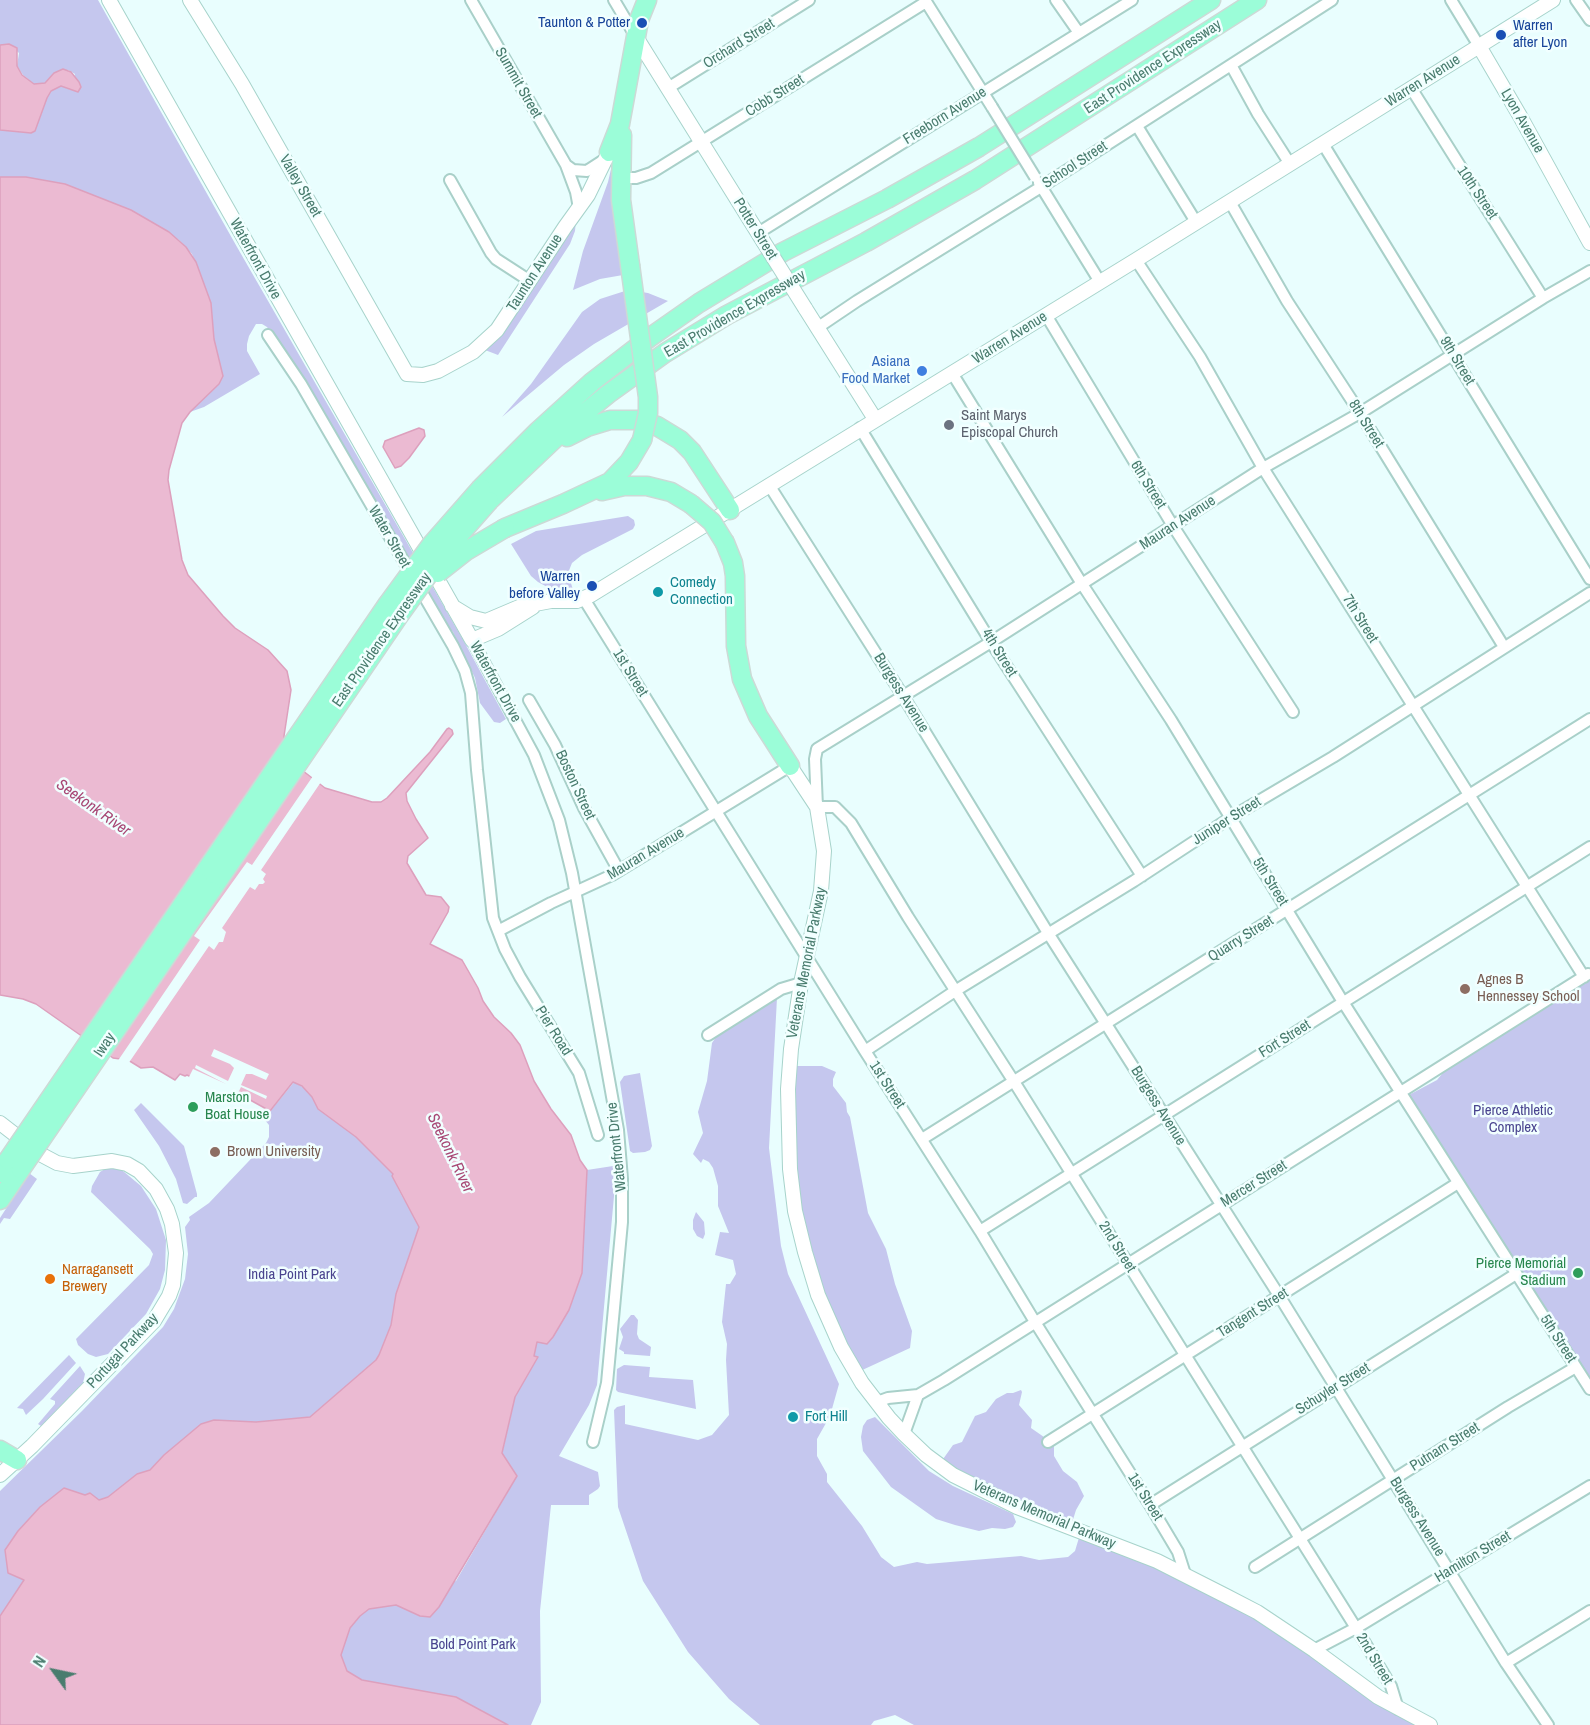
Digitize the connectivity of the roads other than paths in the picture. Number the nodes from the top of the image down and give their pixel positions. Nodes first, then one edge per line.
1 (109, 0) edge
2 (190, 0) edge
3 (471, 0) edge
4 (614, 0) edge
5 (647, 0) edge
6 (809, 0) edge
7 (1056, 0) edge
8 (1132, 0) edge
9 (1210, 0) edge
10 (1257, 0) edge
11 (1332, 0) edge
12 (1451, 0) edge
13 (1552, 0) edge
14 (1576, 0) edge
15 (926, 1) edge
16 (1590, 20) edge
17 (1079, 33) junction
18 (636, 37) junction
19 (1479, 46) junction
20 (1232, 65) junction
21 (668, 88) junction
22 (1411, 88) junction
23 (983, 93) junction
24 (620, 124) junction
25 (1137, 126) junction
26 (701, 141) junction
27 (1323, 144) junction
28 (609, 153) junction
29 (1290, 164) junction
30 (566, 165) junction
31 (620, 178) junction
32 (450, 180) dead end
33 (1038, 182) junction
34 (1230, 202) junction
35 (579, 208) junction
36 (1196, 222) junction
37 (760, 237) junction
38 (1590, 243) edge
39 (1136, 260) junction
40 (1590, 271) edge
41 (530, 281) junction
42 (1100, 282) junction
43 (1543, 298) junction
44 (1046, 315) junction
45 (817, 328) junction
46 (268, 334) dead end
47 (1453, 354) junction
48 (952, 373) junction
49 (407, 374) joint
50 (1359, 413) junction
51 (875, 419) junction
52 (860, 428) junction
53 (1263, 468) junction
54 (519, 471) junction
55 (769, 485) junction
56 (485, 494) junction
57 (563, 504) junction
58 (730, 510) junction
59 (1173, 526) junction
60 (1590, 579) edge
61 (1082, 584) junction
62 (1590, 593) edge
63 (584, 599) junction
64 (537, 604) junction
65 (453, 606) junction
66 (400, 614) junction
67 (492, 619) junction
68 (472, 640) junction
69 (991, 642) junction
70 (1504, 647) junction
71 (903, 696) junction
72 (529, 700) dead end
73 (1413, 704) junction
74 (1293, 712) dead end
75 (1590, 719) edge
76 (790, 766) junction
77 (1470, 795) junction
78 (817, 807) junction
79 (716, 812) junction
80 (1230, 818) junction
81 (1590, 847) edge
82 (619, 871) junction
83 (1142, 876) junction
84 (204, 886) junction
85 (1528, 886) junction
86 (575, 892) junction
87 (1288, 910) junction
88 (498, 931) junction
89 (1048, 933) junction
90 (808, 958) junction
91 (1587, 975) edge
92 (801, 983) junction
93 (955, 991) junction
94 (1343, 1002) junction
95 (1107, 1023) junction
96 (708, 1035) dead end
97 (865, 1051) junction
98 (1014, 1082) junction
99 (1401, 1091) junction
100 (1163, 1116) junction
101 (0, 1123) edge
102 (598, 1135) dead end
103 (922, 1139) junction
104 (10, 1167) edge
105 (1071, 1173) junction
106 (1458, 1183) junction
107 (0, 1200) edge
108 (1220, 1206) junction
109 (980, 1231) junction
110 (1128, 1264) junction
111 (1516, 1274) junction
112 (1280, 1297) junction
113 (1035, 1322) junction
114 (1184, 1356) junction
115 (1576, 1367) junction
116 (1335, 1388) junction
117 (1590, 1389) edge
118 (918, 1395) junction
119 (877, 1402) junction
120 (1093, 1414) junction
121 (904, 1434) junction
122 (593, 1442) dead end
123 (1048, 1442) dead end
124 (1242, 1447) junction
125 (0, 1450) edge
126 (17, 1460) junction
127 (0, 1475) edge
128 (1393, 1479) junction
129 (1590, 1486) edge
130 (1150, 1504) junction
131 (1299, 1538) junction
132 (1255, 1567) dead end
133 (1451, 1571) junction
134 (1185, 1574) junction
135 (1590, 1611) edge
136 (1356, 1628) junction
137 (1314, 1650) junction
138 (1506, 1663) junction
139 (1398, 1709) junction
140 (1430, 1725) edge
141 (1548, 1725) edge

1 - 65 main road, Waterfront Drive
2 - 49 main road, Valley Street
3 - 30 street, Summit Street
4 - 18 street
5 - 18 highway, Taunton Avenue
6 - 21 street, Orchard Street
7 - 17 street
8 - 17 street, Freeborn Avenue
9 - 56 highway, East Providence Expressway
10 - 54 highway, East Providence Expressway
11 - 20 street, School Street
12 - 19 street, Lyon Avenue
13 - 19 main road, Warren Avenue
14 - 16 street
15 - 23 street
15 - 26 street, Cobb Street
17 - 23 street, Freeborn Avenue
18 - 21 main road, Potter Street
18 - 24 highway, Taunton Avenue
19 - 22 main road, Warren Avenue
19 - 38 main road, Lyon Avenue
20 - 25 street, School Street
20 - 29 street
21 - 26 main road, Potter Street
22 - 27 main road, Warren Avenue
22 - 43 street, 10th Street
23 - 33 street, bridge
23 - 37 street, Freeborn Avenue
24 - 28 highway, Taunton Avenue
24 - 31 highway, Taunton Avenue
25 - 33 street, School Street
25 - 36 street
26 - 31 street, Cobb Street
26 - 37 main road, Potter Street
27 - 29 main road, Warren Avenue
27 - 47 street, 9th Street
28 - 30 street
28 - 35 main road, Taunton Avenue
29 - 34 main road, Warren Avenue
30 - 35 street, Summit Street
31 - 57 highway, Taunton Avenue, bridge
32 - 41 street
33 - 42 street
33 - 45 street, School Street
34 - 36 main road, Warren Avenue
34 - 50 street, 8th Street
35 - 41 main road, Taunton Avenue
36 - 39 main road, Warren Avenue
37 - 45 main road, Potter Street, bridge
39 - 42 main road, Warren Avenue
39 - 53 street, 7th Street
40 - 43 street, Mauran Avenue
41 - 49 main road, Taunton Avenue
42 - 44 main road, Warren Avenue
43 - 47 street, Mauran Avenue
44 - 48 main road, Warren Avenue
44 - 59 street, 6th Street
45 - 51 main road, Potter Street
46 - 88 street, Water Street
47 - 50 street, Mauran Avenue
47 - 60 street, 9th Street
48 - 51 main road, Warren Avenue
48 - 61 street, 5th Street
50 - 53 street, Mauran Avenue
50 - 70 street, 8th Street
51 - 52 main road, Warren Avenue
52 - 55 main road, Warren Avenue
52 - 69 street, 4th Street
53 - 59 street, Mauran Avenue
53 - 73 street, 7th Street
54 - 56 highway, East Providence Expressway
54 - 58 highway
55 - 58 main road, Warren Avenue
55 - 71 street, Burgess Avenue
56 - 66 highway, East Providence Expressway, bridge
56 - 84 highway, East Providence Expressway, bridge
57 - 66 highway, bridge
57 - 76 highway, bridge
58 - 63 main road, Warren Avenue
59 - 61 street, Mauran Avenue
59 - 74 street, 6th Street
61 - 69 street, Mauran Avenue
61 - 80 street, 5th Street
62 - 70 street, Juniper Street
63 - 64 main road, Warren Avenue
63 - 79 street, 1st Street
64 - 67 main road, Warren Avenue
64 - 68 main road
65 - 67 main road
65 - 68 main road, Waterfront Drive
66 - 84 highway, East Providence Expressway
67 - 68 main road
68 - 86 street, Waterfront Drive
69 - 71 street, Mauran Avenue
69 - 83 street, 4th Street
70 - 73 street, Juniper Street
71 - 78 street, Mauran Avenue
71 - 89 street, Burgess Avenue
72 - 82 street, Boston Street
73 - 77 street, 7th Street
73 - 80 street, Juniper Street
75 - 77 street, Quarry Street
76 - 78 main road, Veterans Memorial Parkway
76 - 79 street, Mauran Avenue
77 - 85 street, 7th Street
77 - 87 street, Quarry Street
78 - 90 main road, Veterans Memorial Parkway
78 - 93 street, 2nd Street
79 - 82 street, Mauran Avenue
79 - 90 street, 1st Street
80 - 83 street, Juniper Street
80 - 87 street, 5th Street
81 - 85 street, Fort Street
82 - 86 street, Mauran Avenue
83 - 89 street, Juniper Street
84 - 104 highway, Iway, bridge
85 - 91 street, 7th Street
85 - 94 street, Fort Street
86 - 88 street, Mauran Avenue
86 - 122 street, Waterfront Drive
87 - 94 street, 5th Street
87 - 95 street, Quarry Street
88 - 102 street, Pier Road
89 - 93 street, Juniper Street
89 - 95 street, Burgess Avenue
90 - 92 main road, Veterans Memorial Parkway
90 - 97 street, 1st Street
91 - 99 street, Mercer Street
92 - 96 street
92 - 119 main road, Veterans Memorial Parkway
93 - 97 street, Juniper Street
93 - 98 street, 2nd Street
94 - 99 street, 5th Street
94 - 100 street, Fort Street
95 - 98 street, Quarry Street
95 - 100 street, Burgess Avenue
97 - 103 street, 1st Street
98 - 103 street, Quarry Street
98 - 105 street, 2nd Street
99 - 106 street, 5th Street
99 - 108 street, Mercer Street
100 - 105 street, Fort Street
100 - 108 street, Burgess Avenue
101 - 126 main road, Portugal Parkway
103 - 109 street, 1st Street
104 - 107 highway, Iway
105 - 109 street, Fort Street
105 - 110 street, 2nd Street
106 - 111 street, 5th Street
106 - 112 street, Tangent Street
108 - 110 street, Mercer Street
108 - 112 street, Burgess Avenue
109 - 113 street, 1st Street
110 - 113 street, Mercer Street
110 - 114 street, 2nd Street
111 - 115 street, 5th Street
111 - 116 street, Schuyler Street
112 - 114 street, Tangent Street
112 - 116 street, Burgess Avenue
113 - 118 street, Mercer Street
113 - 120 street, 1st Street
114 - 120 street, Tangent Street
114 - 124 street, 2nd Street
115 - 117 street, 5th Street
115 - 128 street, Putnam Street
116 - 124 street, Schuyler Street
116 - 128 street, Burgess Avenue
118 - 119 street, Mercer Street
118 - 121 street
119 - 121 main road, Veterans Memorial Parkway
120 - 123 street, Tangent Street
120 - 130 street, 1st Street
121 - 134 main road, Veterans Memorial Parkway
124 - 130 street, Schuyler Street
124 - 131 street, 2nd Street
125 - 126 highway
126 - 127 main road, Portugal Parkway
128 - 131 street, Putnam Street
128 - 133 street, Burgess Avenue
129 - 133 street, Hamilton Street
130 - 134 street, 1st Street
131 - 132 street, Putnam Street
131 - 136 street, 2nd Street
133 - 136 street, Hamilton Street
133 - 138 street, Burgess Avenue
134 - 137 main road, Veterans Memorial Parkway
135 - 138 street
136 - 137 street, Hamilton Street
136 - 139 street, 2nd Street
137 - 139 main road, Veterans Memorial Parkway
138 - 141 street, Burgess Avenue
139 - 140 main road, Veterans Memorial Parkway

